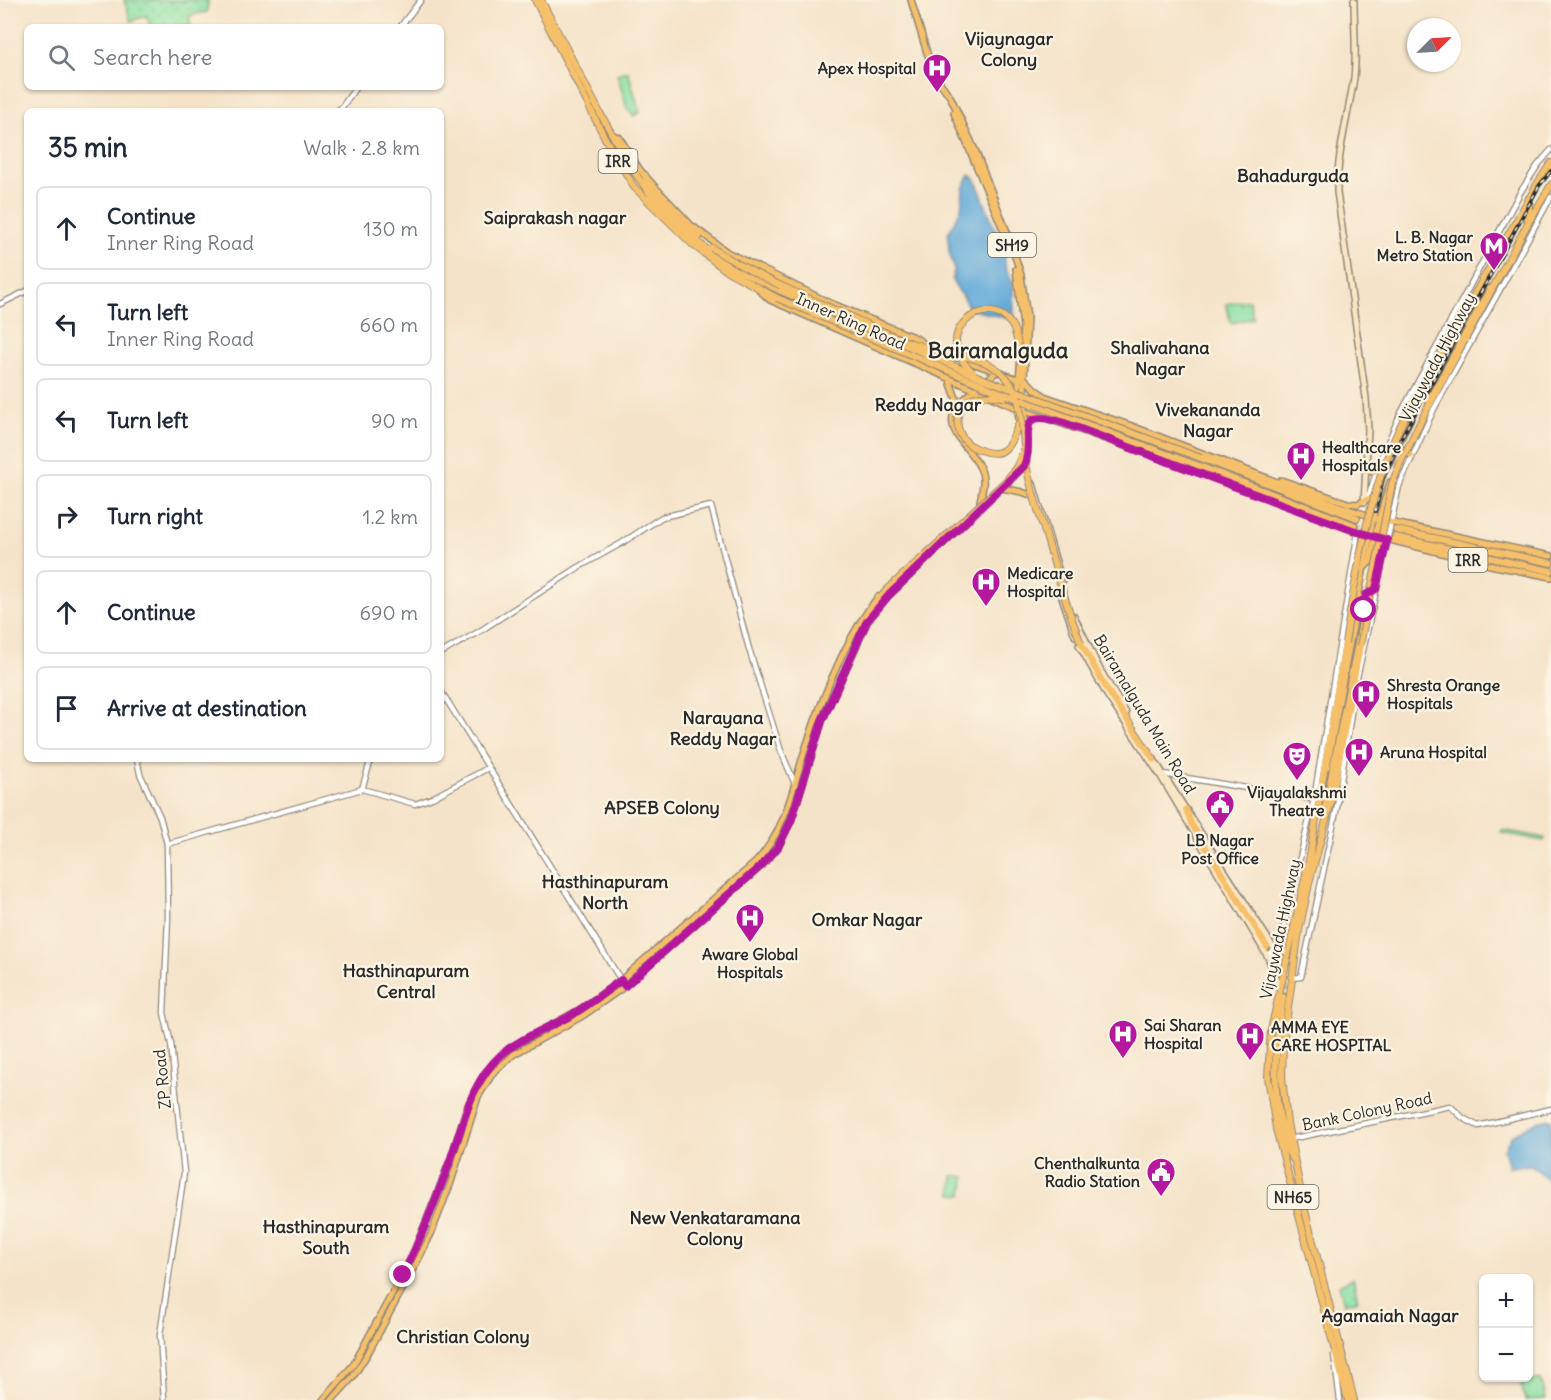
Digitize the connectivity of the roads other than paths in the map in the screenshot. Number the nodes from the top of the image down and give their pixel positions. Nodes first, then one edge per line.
1 (421, 0) edge
2 (535, 0) edge
3 (541, 0) edge
4 (911, 0) edge
5 (1354, 0) edge
6 (402, 24) edge
7 (578, 76) junction
8 (354, 90) edge
9 (341, 108) edge
10 (1551, 150) edge
11 (1551, 163) edge
12 (642, 177) junction
13 (1551, 185) edge
14 (1533, 190) junction
15 (1551, 197) edge
16 (1529, 198) junction
17 (1538, 206) junction
18 (761, 270) junction
19 (755, 283) junction
20 (24, 292) edge
21 (779, 294) junction
22 (1023, 301) junction
23 (0, 304) edge
24 (1467, 337) junction
25 (1450, 340) junction
26 (1468, 347) junction
27 (931, 348) junction
28 (1020, 354) junction
29 (922, 367) junction
30 (996, 372) junction
31 (978, 377) junction
32 (949, 378) junction
33 (1021, 378) junction
34 (976, 390) junction
35 (1048, 397) junction
36 (1013, 398) junction
37 (958, 404) junction
38 (1017, 408) junction
39 (1024, 411) junction
40 (1042, 417) junction
41 (1019, 423) junction
42 (1027, 429) junction
43 (1395, 447) junction
44 (1403, 451) junction
45 (1383, 453) junction
46 (1203, 456) junction
47 (1411, 456) junction
48 (1391, 457) junction
49 (1023, 459) junction
50 (1197, 469) junction
51 (1365, 470) junction
52 (1385, 470) junction
53 (1376, 473) junction
54 (1264, 479) junction
55 (1383, 479) junction
56 (1240, 481) junction
57 (1002, 488) junction
58 (1249, 491) junction
59 (1377, 495) junction
60 (1033, 496) junction
61 (1366, 500) junction
62 (980, 501) junction
63 (1376, 517) junction
64 (1357, 518) tunnel mouth
65 (1389, 522) junction
66 (1354, 525) tunnel mouth
67 (1358, 532) junction
68 (1372, 537) junction
69 (1387, 540) junction
70 (1355, 555) junction
71 (1551, 556) edge
72 (1368, 557) junction
73 (1382, 559) junction
74 (1551, 563) edge
75 (1551, 571) edge
76 (1551, 577) edge
77 (1351, 581) junction
78 (1376, 589) junction
79 (1360, 591) junction
80 (1064, 599) junction
81 (867, 621) junction
82 (444, 651) edge
83 (444, 696) edge
84 (1154, 760) junction
85 (138, 762) edge
86 (370, 762) edge
87 (488, 768) junction
88 (1163, 774) junction
89 (1322, 778) junction
90 (795, 784) junction
91 (362, 789) junction
92 (1338, 797) junction
93 (1316, 800) junction
94 (1331, 802) junction
95 (1186, 809) junction
96 (1327, 812) junction
97 (167, 843) junction
98 (1267, 947) tunnel mouth
99 (1275, 950) junction
100 (1287, 952) junction
101 (1267, 955) junction
102 (1292, 975) junction
103 (623, 983) junction
104 (1280, 990) junction
105 (1283, 997) tunnel mouth
106 (1551, 1108) edge
107 (1290, 1139) junction
108 (1295, 1162) junction
109 (1307, 1232) junction
110 (1334, 1347) junction
111 (164, 1400) edge
112 (323, 1400) edge
113 (332, 1400) edge
114 (1340, 1400) edge
115 (1348, 1400) edge
116 (1354, 1400) edge

1 - 6 street
2 - 7 highway, Inner Ring Road / IRR
3 - 7 highway, Inner Ring Road / IRR
4 - 22 main road, SH19
5 - 51 main road
7 - 12 highway, Inner Ring Road / IRR
7 - 19 highway, Inner Ring Road / IRR
8 - 9 street
10 - 45 street
11 - 14 highway, Vijaywada Highway / NH65
12 - 18 main road, Inner Ring Road
12 - 19 highway, IRR
12 - 49 highway, bridge
13 - 17 highway, Vijaywada Highway / NH65
14 - 16 highway, Vijaywada Highway / NH65
14 - 17 highway
15 - 26 street
16 - 25 highway, Vijaywada Highway / NH65
16 - 44 main road, Vijaywada Highway
17 - 24 highway, Vijaywada Highway / NH65
18 - 19 highway
18 - 27 main road, Inner Ring Road
19 - 21 highway
19 - 29 main road, Inner Ring Road
20 - 23 street
21 - 31 highway, IRR, bridge
21 - 36 highway, IRR, bridge
22 - 28 main road, SH19
22 - 33 main road, SH19
24 - 26 highway
24 - 94 highway, NH65, bridge
25 - 43 main road, Vijaywada Highway / NH65
25 - 89 highway, NH65, bridge
26 - 47 street
27 - 29 main road
27 - 30 main road, Inner Ring Road
28 - 31 highway, bridge
28 - 33 main road, SH19
29 - 32 main road, Inner Ring Road
30 - 33 main road, Inner Ring Road
30 - 34 main road
31 - 46 highway, IRR, bridge
32 - 34 main road, Inner Ring Road
32 - 37 main road
33 - 35 main road
33 - 38 main road, SH19
33 - 39 main road, SH19
34 - 37 main road
34 - 38 main road, Inner Ring Road
35 - 40 main road
35 - 46 main road
36 - 41 highway, bridge
36 - 50 highway, IRR, bridge
37 - 62 main road
38 - 39 main road, Inner Ring Road / IRR
38 - 41 main road, Bairamalguda Main Road / SH19
39 - 40 main road, Inner Ring Road / IRR
39 - 42 main road, SH19
40 - 42 main road
40 - 50 main road, Inner Ring Road / IRR
41 - 49 main road, Bairamalguda Main Road / SH19
42 - 49 main road, SH19
43 - 44 main road
43 - 48 main road, Vijaywada Highway / NH65
44 - 47 main road
44 - 63 main road, Vijaywada Highway
45 - 48 main road
45 - 53 street
46 - 54 main road, IRR
46 - 54 highway, IRR
47 - 65 street
48 - 52 main road, Vijaywada Highway / NH65
49 - 57 main road
49 - 60 main road
49 - 62 main road
49 - 80 main road, Bairamalguda Main Road
49 - 81 highway, bridge
49 - 84 highway, bridge
50 - 56 highway, IRR
50 - 58 main road, Inner Ring Road / IRR
51 - 53 main road
51 - 61 main road
52 - 53 main road
52 - 55 main road, Vijaywada Highway / NH65
53 - 55 main road
53 - 61 street
54 - 61 main road
54 - 63 main road, IRR
54 - 64 highway, IRR
55 - 59 main road, Vijaywada Highway / NH65
56 - 58 highway
56 - 66 highway, IRR
57 - 60 main road
57 - 81 main road
58 - 67 main road, Inner Ring Road / IRR
59 - 61 main road
59 - 63 main road, Vijaywada Highway / NH65
60 - 80 main road
62 - 90 main road
63 - 65 main road, IRR
63 - 68 main road, Vijaywada Highway / NH65
65 - 69 street
65 - 71 main road, IRR
67 - 68 main road, Inner Ring Road / IRR
67 - 70 street
68 - 69 main road, Inner Ring Road / IRR
68 - 72 main road, Vijaywada Highway
69 - 73 street
69 - 76 main road, Inner Ring Road / IRR
70 - 72 main road
70 - 77 street
72 - 73 main road
72 - 79 main road, Vijaywada Highway
73 - 78 street
74 - 75 highway, IRR
77 - 79 main road
77 - 93 street
78 - 92 street
78 - 96 main road, Vijaywada Highway
79 - 89 main road, Vijaywada Highway
80 - 84 main road, Bairamalguda Main Road
80 - 101 main road
81 - 103 main road
82 - 90 street
83 - 87 street
84 - 88 main road, Bairamalguda Main Road
85 - 97 street, ZP Road
86 - 91 street
87 - 91 street
87 - 103 street
88 - 93 street
88 - 95 main road, Bairamalguda Main Road
89 - 93 highway, Vijaywada Highway / NH65
90 - 103 main road
91 - 97 street
92 - 94 highway
92 - 102 street
93 - 99 street
93 - 100 highway, Vijaywada Highway / NH65
94 - 96 highway, Vijaywada Highway / NH65
95 - 98 highway
95 - 99 main road, Bairamalguda Main Road
96 - 102 highway, Vijaywada Highway / NH65
97 - 111 street, ZP Road
99 - 100 main road
99 - 101 street
100 - 104 highway, Vijaywada Highway / NH65
101 - 104 main road
102 - 107 highway, Vijaywada Highway / NH65
103 - 112 main road
103 - 113 main road
104 - 109 highway, Vijaywada Highway / NH65
105 - 108 highway
106 - 107 street, Bank Colony Road
107 - 108 highway, Vijaywada Highway / NH65
108 - 109 highway, Vijaywada Highway / NH65
109 - 110 highway, Vijaywada Highway / NH65
109 - 116 highway, Vijaywada Highway / NH65
110 - 114 street
110 - 115 highway, Vijaywada Highway / NH65

